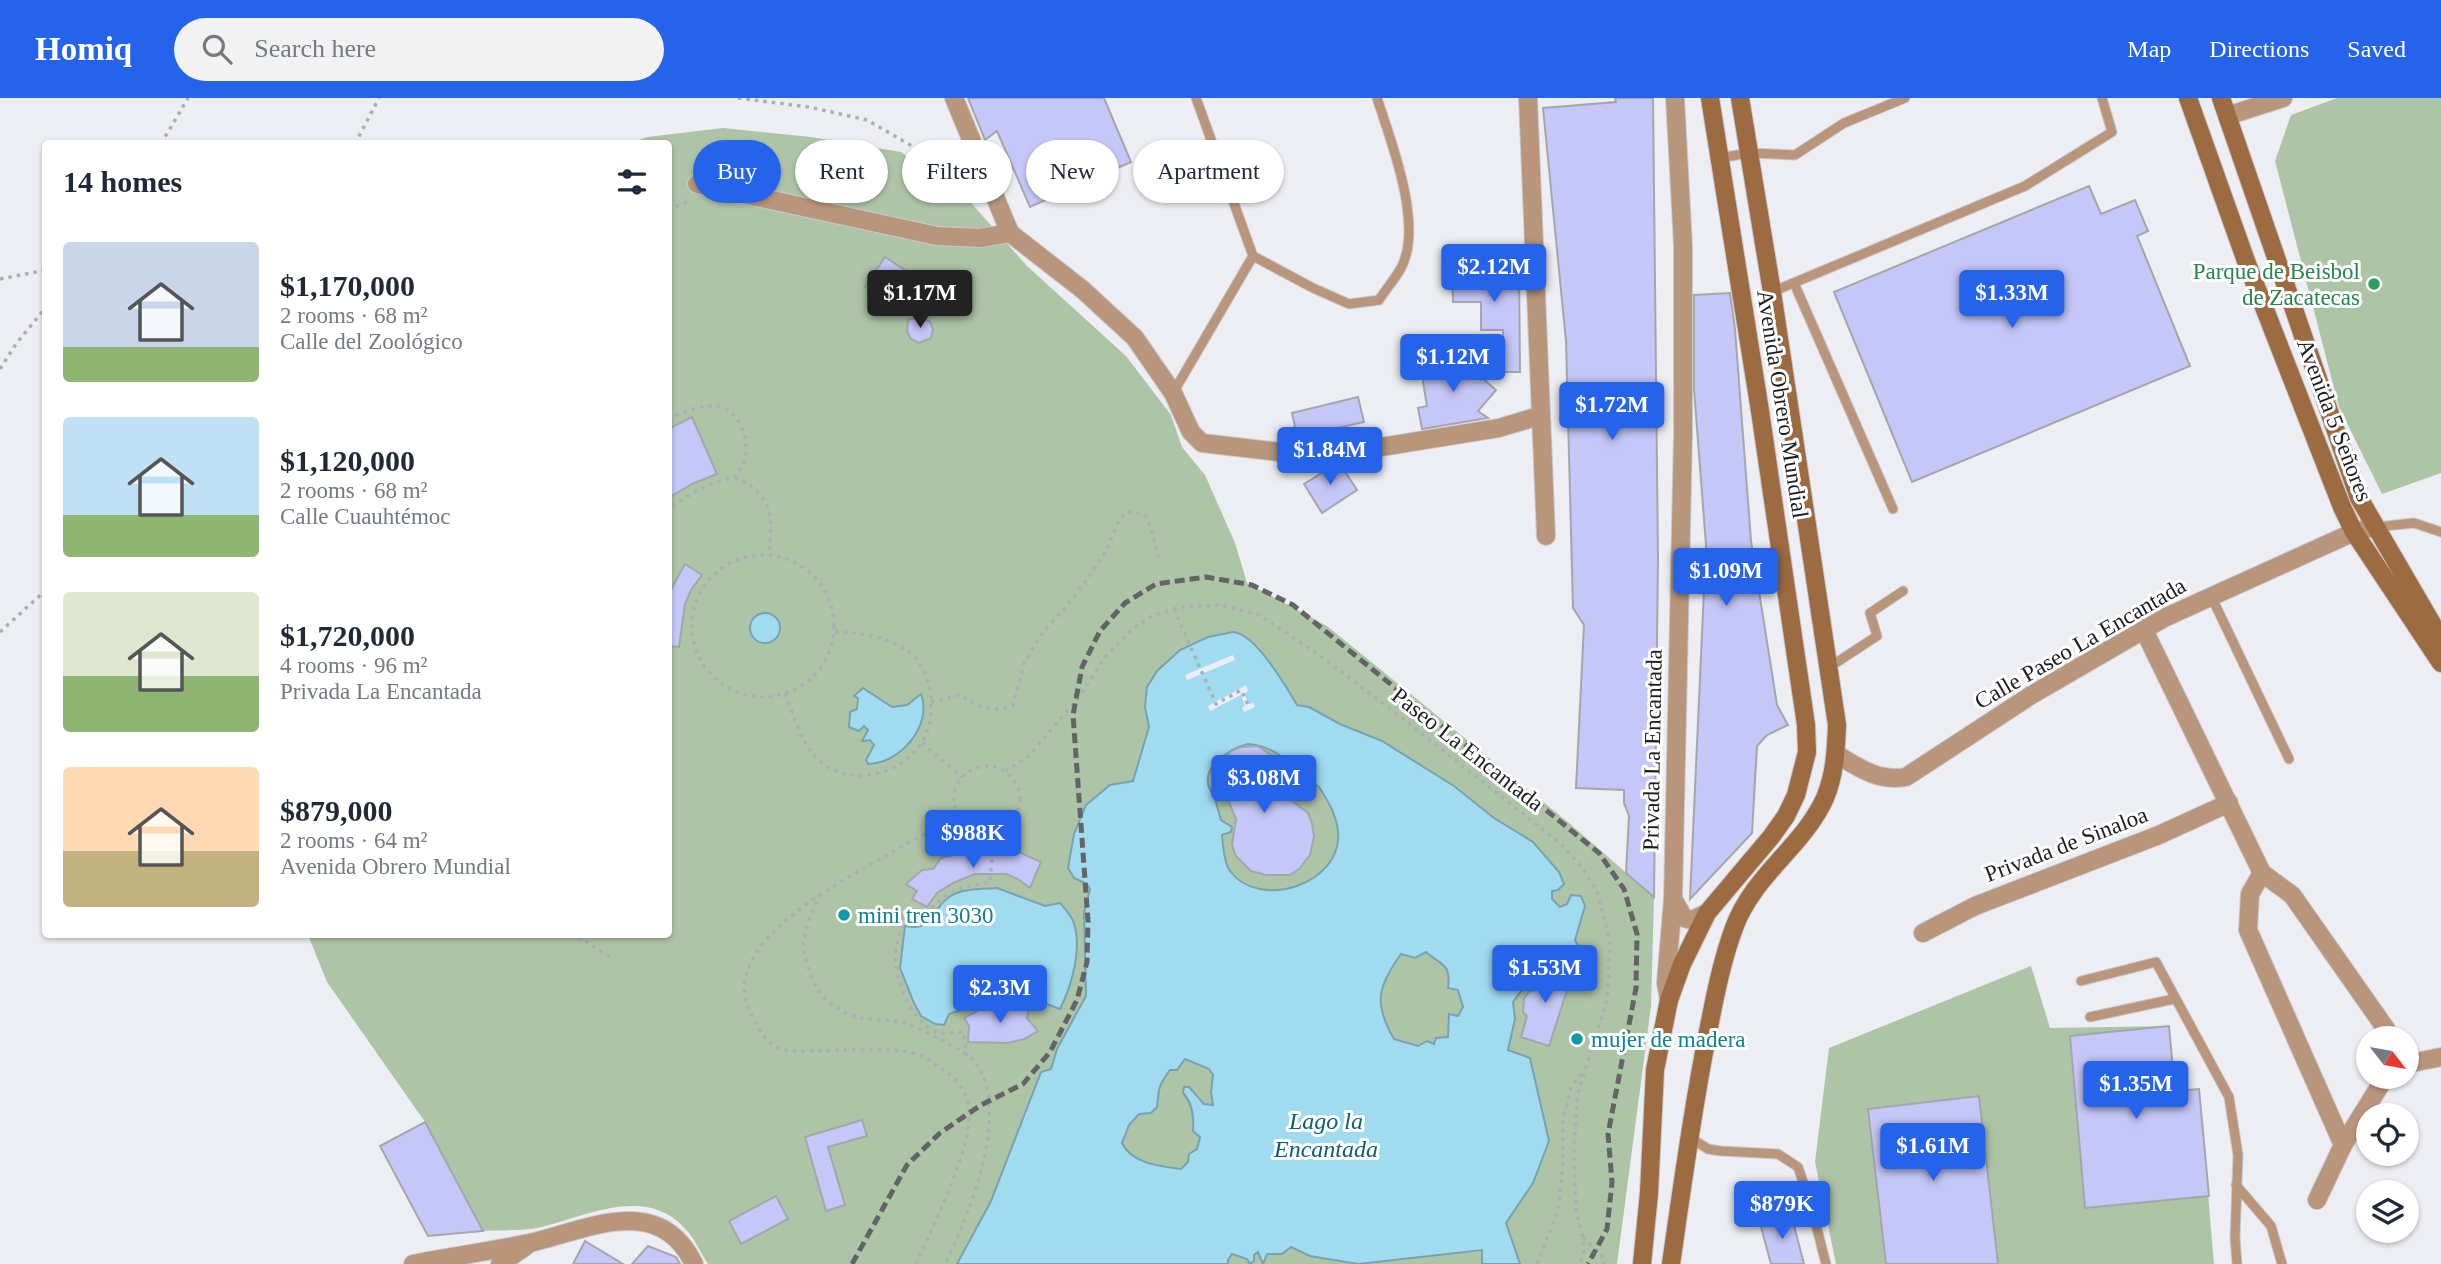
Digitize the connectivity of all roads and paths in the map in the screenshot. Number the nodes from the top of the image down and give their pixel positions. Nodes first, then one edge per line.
1 (188, 98) edge
2 (379, 98) edge
3 (737, 98) edge
4 (954, 98) edge
5 (1196, 98) edge
6 (1377, 98) edge
7 (1528, 98) edge
8 (1675, 98) edge
9 (1710, 98) edge
10 (1740, 98) edge
11 (1905, 98) edge
12 (2102, 98) edge
13 (2188, 98) edge
14 (2221, 98) edge
15 (2283, 98) edge
16 (2227, 116) junction
17 (163, 140) edge
18 (357, 140) edge
19 (971, 140) edge
20 (902, 141) edge
21 (1749, 153) junction
22 (1719, 158) junction
23 (781, 202) edge
24 (997, 203) edge
25 (1010, 233) junction
26 (2276, 254) junction
27 (1253, 256) junction
28 (2246, 261) junction
29 (42, 271) edge
30 (0, 279) edge
31 (1794, 283) junction
32 (1772, 292) junction
33 (42, 312) edge
34 (0, 369) edge
35 (1173, 393) junction
36 (1539, 416) junction
37 (672, 418) edge
38 (735, 477) junction
39 (672, 508) edge
40 (1893, 509) dead end
41 (2374, 527) junction
42 (2354, 532) junction
43 (2441, 532) edge
44 (1546, 536) dead end
45 (769, 555) junction
46 (1159, 556) dead end
47 (1903, 590) dead end
48 (42, 594) edge
49 (2211, 596) junction
50 (1174, 609) junction
51 (2144, 630) junction
52 (0, 632) edge
53 (834, 632) junction
54 (2441, 639) edge
55 (2441, 663) edge
56 (1828, 668) junction
57 (785, 694) junction
58 (931, 702) junction
59 (1248, 707) dead end
60 (922, 743) junction
61 (1836, 754) junction
62 (2289, 759) dead end
63 (1005, 771) junction
64 (962, 778) junction
65 (2229, 803) junction
66 (959, 816) junction
67 (994, 831) junction
68 (2262, 873) junction
69 (821, 892) junction
70 (1673, 899) junction
71 (1707, 914) junction
72 (1923, 933) dead end
73 (579, 938) edge
74 (613, 958) dead end
75 (2081, 981) dead end
76 (2174, 999) junction
77 (1669, 1000) junction
78 (2090, 1017) dead end
79 (2384, 1026) edge
80 (967, 1056) junction
81 (2441, 1057) edge
82 (2419, 1061) edge
83 (1588, 1065) junction
84 (2378, 1089) edge
85 (1689, 1138) junction
86 (2343, 1145) junction
87 (2236, 1185) junction
88 (2317, 1200) dead end
89 (1583, 1237) junction
90 (532, 1242) junction
91 (412, 1264) edge
92 (500, 1264) edge
93 (694, 1264) edge
94 (916, 1264) edge
95 (944, 1264) edge
96 (1537, 1264) edge
97 (1580, 1264) edge
98 (1604, 1264) edge
99 (1642, 1264) edge
100 (1671, 1264) edge
101 (1826, 1264) edge
102 (2238, 1264) edge
103 (2282, 1264) edge

1 - 17 path
2 - 18 path
3 - 20 path
4 - 19 street
5 - 27 lane
6 - 27 lane
7 - 36 street
8 - 70 street, Privada La Encantada
9 - 22 main road, Avenida Obrero Mundial
10 - 21 main road, Avenida Obrero Mundial
11 - 21 lane
12 - 31 lane
13 - 28 main road, Avenida 5 Señores
14 - 16 main road, Avenida 5 Señores
15 - 16 street
16 - 26 main road, Avenida 5 Señores
21 - 22 lane
21 - 32 main road, Avenida Obrero Mundial
22 - 71 main road, Avenida Obrero Mundial
23 - 25 street
24 - 25 street
25 - 35 street
26 - 28 main road
26 - 41 main road, Avenida 5 Señores
27 - 35 lane
28 - 42 main road, Avenida 5 Señores
29 - 30 path
31 - 32 lane
31 - 40 lane
32 - 56 main road, Avenida Obrero Mundial
33 - 34 path
35 - 36 street
36 - 44 street
37 - 38 path
38 - 39 path
38 - 45 path
41 - 42 street, Calle Paseo La Encantada
41 - 43 lane
41 - 54 main road, Avenida 5 Señores
42 - 49 street, Calle Paseo La Encantada
42 - 55 main road, Avenida 5 Señores
45 - 53 path
45 - 57 path
46 - 58 path
47 - 56 lane
48 - 52 path
49 - 51 street, Calle Paseo La Encantada
49 - 62 lane
50 - 59 path
50 - 63 path, Paseo La Encantada
50 - 83 path, Paseo La Encantada
51 - 61 street, Calle Paseo La Encantada
51 - 65 street
53 - 57 path
53 - 58 path
56 - 61 main road, Avenida Obrero Mundial
57 - 60 path
58 - 60 path
60 - 64 path
61 - 85 main road, Avenida Obrero Mundial
63 - 64 path
63 - 67 path
64 - 66 path
65 - 68 street
65 - 72 street, Privada de Sinaloa
66 - 67 path
66 - 69 path
67 - 80 path
68 - 79 street
68 - 86 street
69 - 80 path
69 - 94 path
70 - 71 street
70 - 77 street, Privada La Encantada
71 - 77 main road, Avenida Obrero Mundial
73 - 74 path
75 - 76 lane
76 - 78 lane
76 - 87 lane
77 - 99 main road, Avenida Obrero Mundial
80 - 95 path
81 - 82 street
83 - 89 path, Paseo La Encantada
83 - 96 path
84 - 86 street
85 - 100 main road, Avenida Obrero Mundial
85 - 101 lane
86 - 88 street
87 - 102 lane
87 - 103 lane
89 - 97 path, Paseo La Encantada
89 - 98 path
90 - 91 street
90 - 92 street
90 - 93 street

